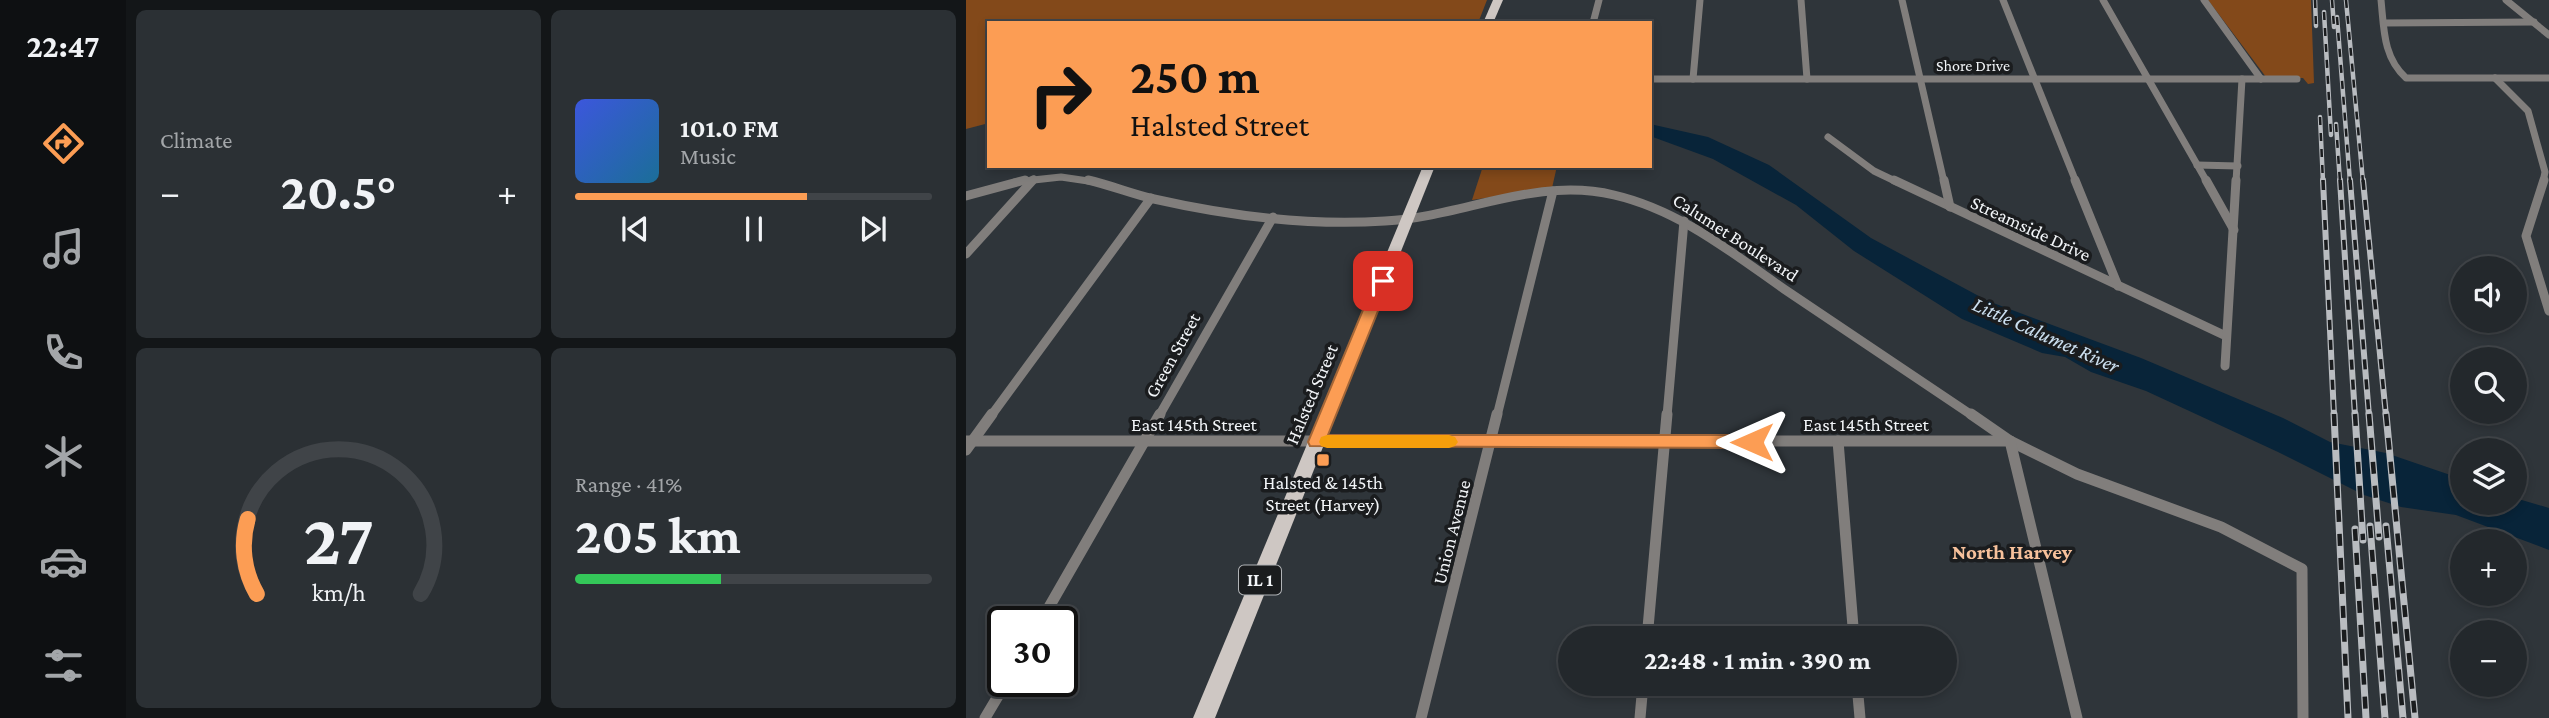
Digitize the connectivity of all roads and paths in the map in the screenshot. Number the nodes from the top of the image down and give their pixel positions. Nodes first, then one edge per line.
1 (1498, 0) edge
2 (1599, 0) edge
3 (1700, 0) edge
4 (1801, 0) edge
5 (1902, 0) edge
6 (2003, 0) edge
7 (2103, 0) edge
8 (2204, 0) edge
9 (2381, 0) edge
10 (2506, 0) edge
11 (1489, 21) edge
12 (1594, 21) edge
13 (2534, 22) junction
14 (2384, 23) junction
15 (2549, 35) edge
16 (2495, 78) junction
17 (2549, 78) edge
18 (1652, 79) edge
19 (1693, 79) junction
20 (1807, 79) junction
21 (1921, 79) junction
22 (2034, 79) junction
23 (2147, 79) junction
24 (2242, 79) junction
25 (2261, 79) junction
26 (2297, 79) dead end
27 (1828, 137) dead end
28 (2197, 165) junction
29 (2238, 166) junction
30 (1428, 168) edge
31 (1034, 178) junction
32 (1553, 191) junction
33 (966, 196) edge
34 (1151, 198) junction
35 (1950, 207) junction
36 (1273, 217) junction
37 (1408, 220) junction
38 (1684, 221) junction
39 (2234, 231) junction
40 (966, 254) edge
41 (2118, 286) junction
42 (2549, 311) edge
43 (2226, 336) junction
44 (2225, 366) dead end
45 (1146, 441) junction
46 (1316, 442) junction
47 (1492, 442) junction
48 (1665, 442) junction
49 (1838, 442) junction
50 (2010, 442) junction
51 (968, 444) edge
52 (1050, 606) edge
53 (1648, 626) edge
54 (1853, 626) edge
55 (1642, 696) edge
56 (1858, 696) edge
57 (997, 697) edge
58 (985, 718) edge
59 (1203, 718) edge
60 (1421, 718) edge
61 (1640, 718) edge
62 (1860, 718) edge
63 (2077, 718) edge
64 (2304, 718) edge

1 - 11 main road
2 - 12 street
3 - 19 street
4 - 20 street
5 - 21 street
6 - 22 street
7 - 23 street
8 - 25 street
9 - 14 street
10 - 13 street
13 - 14 street
13 - 15 street
14 - 16 street
16 - 17 street
16 - 42 street
18 - 19 street, Shore Drive
19 - 20 street, Shore Drive
20 - 21 street, Shore Drive
21 - 22 street, Shore Drive
21 - 35 street
22 - 23 street, Shore Drive
22 - 41 street
23 - 24 street, Shore Drive
23 - 28 street
24 - 25 street, Shore Drive
24 - 29 street
25 - 26 street, Shore Drive
27 - 35 street, Streamside Drive
28 - 29 street
28 - 39 street
29 - 39 street
30 - 37 main road, Halsted Street / IL 1
31 - 33 street, Calumet Boulevard
31 - 34 street, Calumet Boulevard
31 - 40 street
32 - 37 street, Calumet Boulevard
32 - 38 street, Calumet Boulevard
32 - 47 street, Union Avenue
34 - 36 street, Calumet Boulevard
34 - 51 street
35 - 41 street, Streamside Drive
36 - 37 street, Calumet Boulevard
36 - 45 street, Green Street
37 - 46 main road, Halsted Street / IL 1
38 - 48 street
38 - 50 street, Calumet Boulevard
39 - 43 street
41 - 43 street, Streamside Drive
43 - 44 street
45 - 46 street, East 145th Street
45 - 51 street, East 145th Street
45 - 52 street, Green Street
46 - 47 street, East 145th Street
46 - 59 main road, Halsted Street / IL 1
47 - 48 street, East 145th Street
47 - 60 street, Union Avenue
48 - 49 street, East 145th Street
48 - 53 street
49 - 50 street, East 145th Street
49 - 54 street
50 - 63 street
50 - 64 street, Calumet Boulevard
55 - 61 street
56 - 62 street
57 - 58 street

